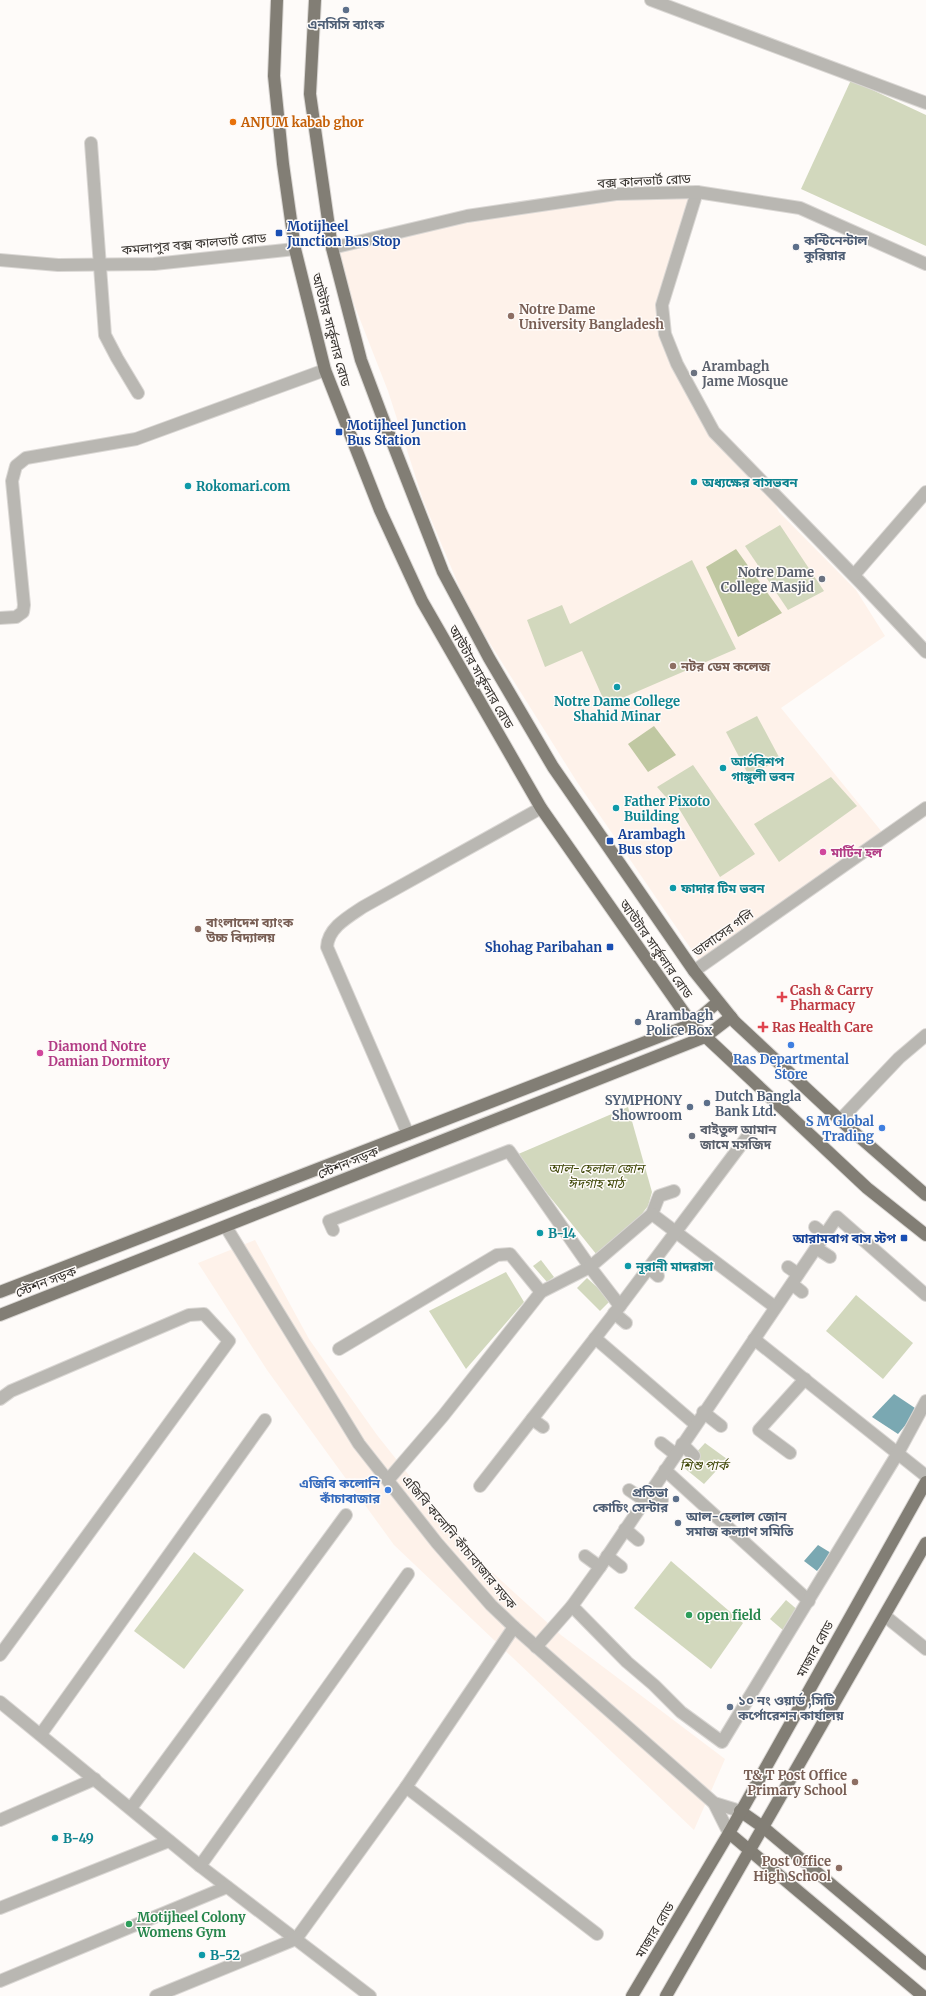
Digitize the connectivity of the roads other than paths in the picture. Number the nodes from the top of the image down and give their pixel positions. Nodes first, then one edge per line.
1 (277, 0) edge
2 (315, 0) edge
3 (651, 0) edge
4 (680, 6) edge
5 (926, 103) edge
6 (91, 143) dead end
7 (698, 192) junction
8 (332, 248) junction
9 (295, 249) junction
10 (0, 260) edge
11 (100, 264) junction
12 (926, 264) edge
13 (325, 370) junction
14 (138, 393) dead end
15 (926, 492) edge
16 (854, 575) junction
17 (0, 618) edge
18 (926, 652) edge
19 (541, 808) junction
20 (926, 808) edge
21 (694, 971) junction
22 (718, 1002) junction
23 (731, 1017) junction
24 (692, 1024) junction
25 (926, 1035) edge
26 (705, 1037) junction
27 (840, 1120) junction
28 (750, 1133) dead end
29 (408, 1134) junction
30 (674, 1191) dead end
31 (926, 1195) edge
32 (217, 1208) junction
33 (652, 1214) junction
34 (226, 1227) junction
35 (333, 1230) dead end
36 (676, 1232) junction
37 (926, 1235) edge
38 (816, 1248) junction
39 (830, 1257) dead end
40 (590, 1267) junction
41 (788, 1267) dead end
42 (649, 1268) junction
43 (658, 1276) dead end
44 (795, 1279) junction
45 (0, 1292) edge
46 (541, 1292) junction
47 (802, 1292) dead end
48 (926, 1295) edge
49 (775, 1307) junction
50 (617, 1310) junction
51 (0, 1315) edge
52 (626, 1323) dead end
53 (595, 1338) junction
54 (754, 1339) junction
55 (339, 1350) dead end
56 (805, 1379) junction
57 (0, 1399) edge
58 (926, 1401) edge
59 (703, 1412) junction
60 (532, 1419) junction
61 (265, 1420) dead end
62 (695, 1424) junction
63 (721, 1426) dead end
64 (543, 1427) dead end
65 (661, 1443) dead end
66 (678, 1449) junction
67 (790, 1453) dead end
68 (898, 1453) junction
69 (694, 1456) dead end
70 (665, 1470) junction
71 (926, 1476) edge
72 (388, 1480) junction
73 (926, 1482) edge
74 (480, 1486) dead end
75 (629, 1490) dead end
76 (648, 1495) junction
77 (662, 1500) dead end
78 (346, 1514) dead end
79 (625, 1529) junction
80 (638, 1540) dead end
81 (926, 1543) edge
82 (585, 1556) dead end
83 (607, 1556) junction
84 (600, 1567) junction
85 (621, 1567) dead end
86 (408, 1574) dead end
87 (809, 1600) junction
88 (572, 1606) junction
89 (885, 1616) junction
90 (514, 1627) junction
91 (536, 1647) junction
92 (926, 1650) edge
93 (0, 1655) edge
94 (0, 1702) edge
95 (41, 1734) junction
96 (95, 1779) junction
97 (406, 1786) junction
98 (714, 1803) junction
99 (131, 1808) junction
100 (740, 1810) junction
101 (0, 1820) edge
102 (762, 1827) junction
103 (729, 1833) junction
104 (169, 1841) junction
105 (749, 1849) junction
106 (200, 1866) junction
107 (227, 1887) junction
108 (0, 1908) edge
109 (597, 1934) dead end
110 (296, 1939) junction
111 (926, 1964) edge
112 (0, 1981) edge
113 (156, 1996) edge
114 (370, 1996) edge
115 (632, 1996) edge
116 (666, 1996) edge
117 (923, 1996) edge

1 - 9 main road, আউটার সার্কুলার রোড
2 - 8 main road, আউটার সার্কুলার রোড
3 - 4 street
4 - 5 street
6 - 11 street
7 - 8 street, বক্স কালভার্ট রোড
7 - 12 street, বক্স কালভার্ট রোড
7 - 16 street
8 - 21 main road, আউটার সার্কুলার রোড
9 - 11 street, কমলাপুর বক্স কালভার্ট রোড
9 - 13 main road, আউটার সার্কুলার রোড
10 - 11 street, কমলাপুর বক্স কালভার্ট রোড
11 - 14 street
13 - 17 street
13 - 19 main road, আউটার সার্কুলার রোড
15 - 16 street
16 - 18 street
19 - 24 main road, আউটার সার্কুলার রোড
19 - 29 street
20 - 21 street, ডালাসের গলি
21 - 22 main road, আউটার সার্কুলার রোড
22 - 23 main road, আউটার সার্কুলার রোড
22 - 24 main road, স্টেশন সড়ক
23 - 26 main road, স্টেশন সড়ক
23 - 27 main road, আউটার সার্কুলার রোড
24 - 26 main road, আউটার সার্কুলার রোড
24 - 29 main road, স্টেশন সড়ক
25 - 27 street
26 - 34 main road, স্টেশন সড়ক
26 - 37 main road, আউটার সার্কুলার রোড
27 - 31 main road, আউটার সার্কুলার রোড
28 - 36 street
29 - 32 main road, স্টেশন সড়ক
30 - 33 street
32 - 34 main road
32 - 45 main road, স্টেশন সড়ক
33 - 36 street
33 - 40 street
34 - 51 main road, স্টেশন সড়ক
34 - 72 street, এজিবি কলোনি কাঁচাবাজার সড়ক
35 - 40 street
36 - 42 street
36 - 49 street
38 - 39 street
38 - 44 street
38 - 48 street
40 - 46 street
40 - 50 street
41 - 44 street
42 - 43 street
42 - 50 street
44 - 47 street
44 - 49 street
46 - 55 street
46 - 72 street
49 - 54 street
50 - 52 street
50 - 53 street
53 - 60 street
53 - 62 street
54 - 56 street
54 - 59 street
56 - 67 street
56 - 68 street
57 - 93 street
58 - 68 street
59 - 62 street
59 - 63 street
60 - 64 street
60 - 74 street
61 - 95 street
62 - 66 street
65 - 66 street
66 - 69 street
66 - 70 street
68 - 71 street
68 - 87 street
70 - 76 street
70 - 87 street
72 - 90 street, এজিবি কলোনি কাঁচাবাজার সড়ক
73 - 100 main road, মাজার রোড
75 - 76 street
76 - 77 street
76 - 79 street
78 - 99 street
79 - 80 street
79 - 83 street
81 - 89 main road
82 - 84 street
83 - 84 street
83 - 85 street
84 - 88 street
86 - 106 street
87 - 88 street
88 - 91 street
89 - 92 street
89 - 102 main road
90 - 91 street, এজিবি কলোনি কাঁচাবাজার সড়ক
90 - 97 street
91 - 98 street, এজিবি কলোনি কাঁচাবাজার সড়ক
94 - 95 street
95 - 96 street
96 - 99 street
96 - 101 street
97 - 109 street
97 - 110 street
98 - 100 street, এজিবি কলোনি কাঁচাবাজার সড়ক
98 - 103 street
99 - 104 street
100 - 102 main road
100 - 103 main road, মাজার রোড
102 - 105 main road
102 - 111 main road
103 - 105 main road
103 - 115 main road, মাজার রোড
104 - 106 street
104 - 108 street
105 - 116 main road
105 - 117 main road
106 - 107 street
107 - 110 street
107 - 112 street
110 - 113 street
110 - 114 street

